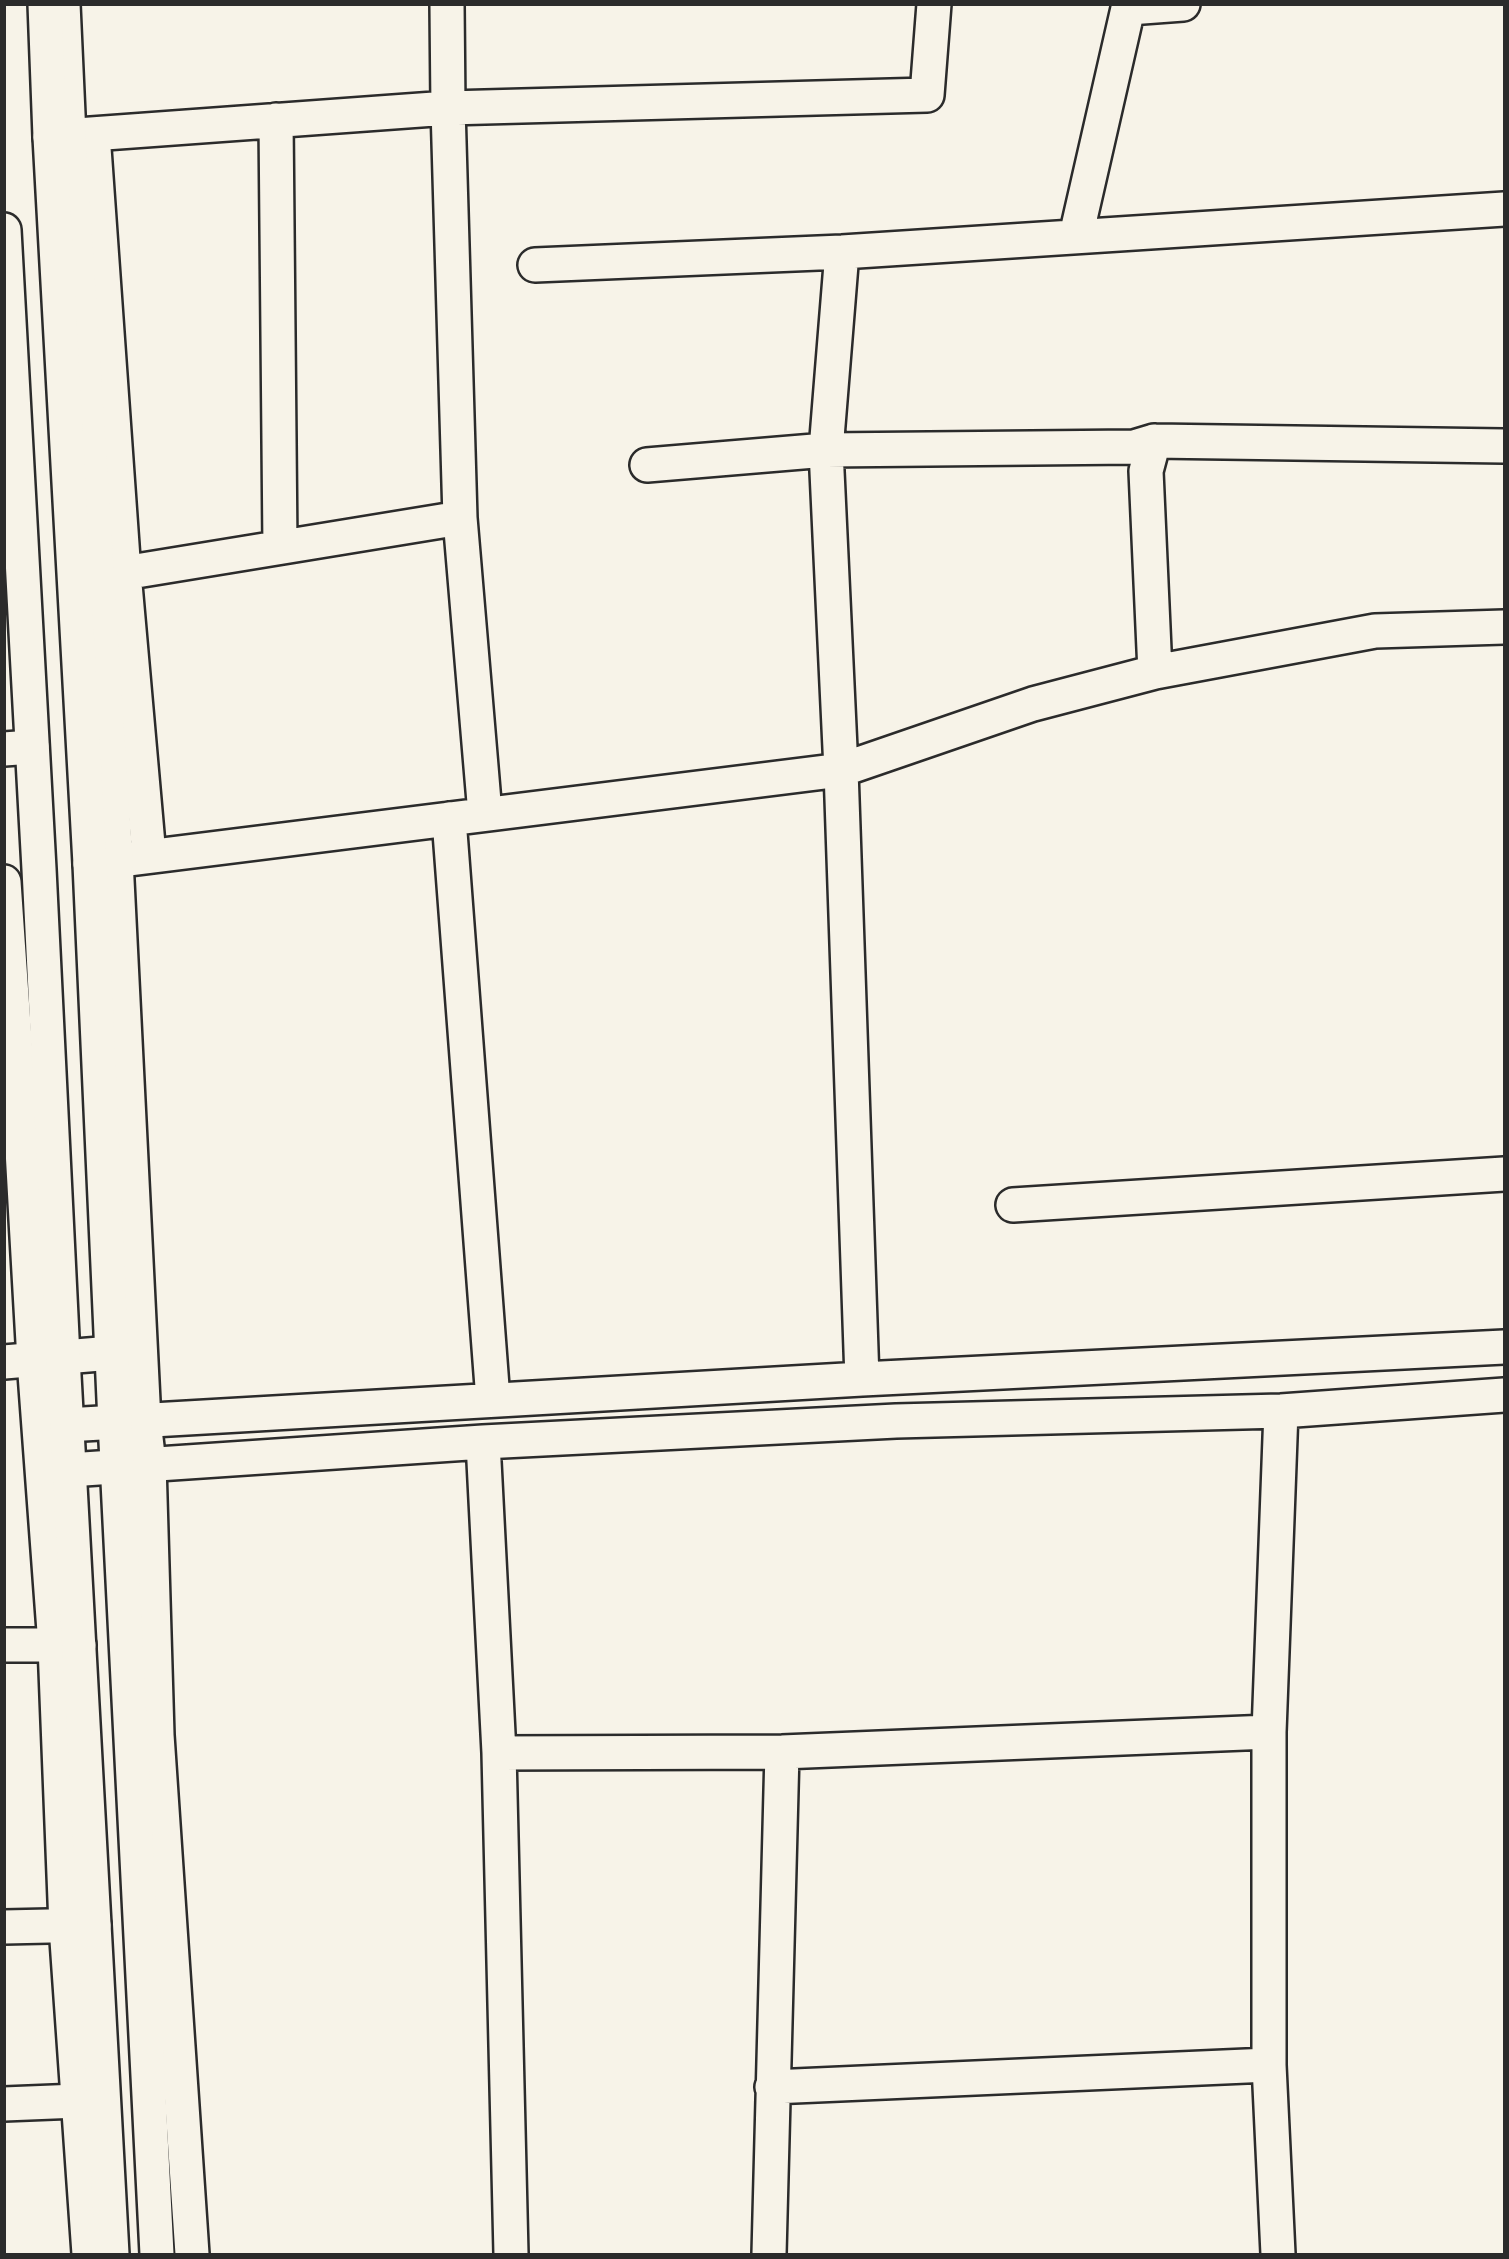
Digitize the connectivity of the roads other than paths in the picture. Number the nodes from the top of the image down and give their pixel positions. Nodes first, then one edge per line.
1 (45, 4) edge
2 (63, 4) edge
3 (447, 4) edge
4 (934, 4) edge
5 (1183, 4) edge
6 (1129, 6) edge
7 (448, 108) junction
8 (276, 120) junction
9 (71, 135) junction
10 (1504, 209) edge
11 (4, 230) edge
12 (1076, 236) junction
13 (842, 252) junction
14 (535, 265) dead end
15 (7, 317) edge
16 (1154, 441) junction
17 (1504, 446) edge
18 (10, 449) edge
19 (826, 450) junction
20 (647, 465) dead end
21 (460, 518) junction
22 (280, 547) junction
23 (123, 573) junction
24 (1504, 627) edge
25 (1155, 672) junction
26 (18, 748) edge
27 (841, 770) junction
28 (485, 814) junction
29 (449, 819) junction
30 (149, 856) junction
31 (103, 862) junction
32 (4, 882) edge
33 (24, 1097) edge
34 (1504, 1174) edge
35 (1013, 1205) dead end
36 (1504, 1347) edge
37 (112, 1353) junction
38 (34, 1360) edge
39 (862, 1379) junction
40 (1504, 1395) edge
41 (493, 1400) junction
42 (1281, 1411) junction
43 (129, 1422) junction
44 (66, 1425) junction
45 (483, 1442) junction
46 (133, 1465) junction
47 (69, 1470) junction
48 (4, 1645) edge
49 (67, 1645) junction
50 (1269, 1732) junction
51 (782, 1752) junction
52 (499, 1753) junction
53 (80, 1926) junction
54 (4, 1927) edge
55 (1269, 2065) junction
56 (772, 2087) junction
57 (78, 2101) junction
58 (4, 2104) edge
59 (88, 2254) edge
60 (112, 2254) edge
61 (157, 2254) edge
62 (192, 2254) edge
63 (511, 2254) edge
64 (770, 2254) edge
65 (1278, 2254) edge

1 - 9 main road
2 - 9 main road
3 - 7 main road
4 - 7 main road
5 - 6 main road
6 - 12 main road
7 - 8 main road
7 - 21 main road
8 - 9 main road
8 - 22 main road
9 - 23 main road
9 - 31 main road
10 - 12 main road
11 - 15 main road
12 - 13 main road
13 - 14 main road
13 - 19 main road
15 - 18 main road
16 - 17 main road
16 - 19 main road
16 - 25 main road
18 - 26 main road
19 - 20 main road
19 - 27 main road
21 - 22 main road
21 - 28 main road
22 - 23 main road
23 - 30 main road
24 - 25 main road
25 - 27 main road
26 - 33 main road
27 - 28 main road
27 - 39 main road
28 - 29 main road
29 - 30 main road
29 - 41 main road
30 - 31 main road
31 - 37 main road
31 - 43 main road
32 - 33 main road
33 - 38 main road
34 - 35 main road
36 - 39 main road
37 - 38 main road
37 - 43 main road
38 - 44 main road
38 - 49 main road
39 - 41 main road
40 - 42 main road
41 - 43 main road
42 - 45 main road
42 - 50 main road
43 - 44 main road
43 - 46 main road
44 - 47 main road
45 - 46 main road
45 - 52 main road
46 - 47 main road
46 - 61 main road
46 - 62 main road
47 - 49 main road
48 - 49 main road
49 - 53 main road
50 - 51 main road
50 - 55 main road
51 - 52 main road
51 - 56 main road
52 - 63 main road
53 - 54 main road
53 - 57 main road
53 - 60 main road
55 - 56 main road
55 - 65 main road
56 - 64 main road
57 - 58 main road
57 - 59 main road

